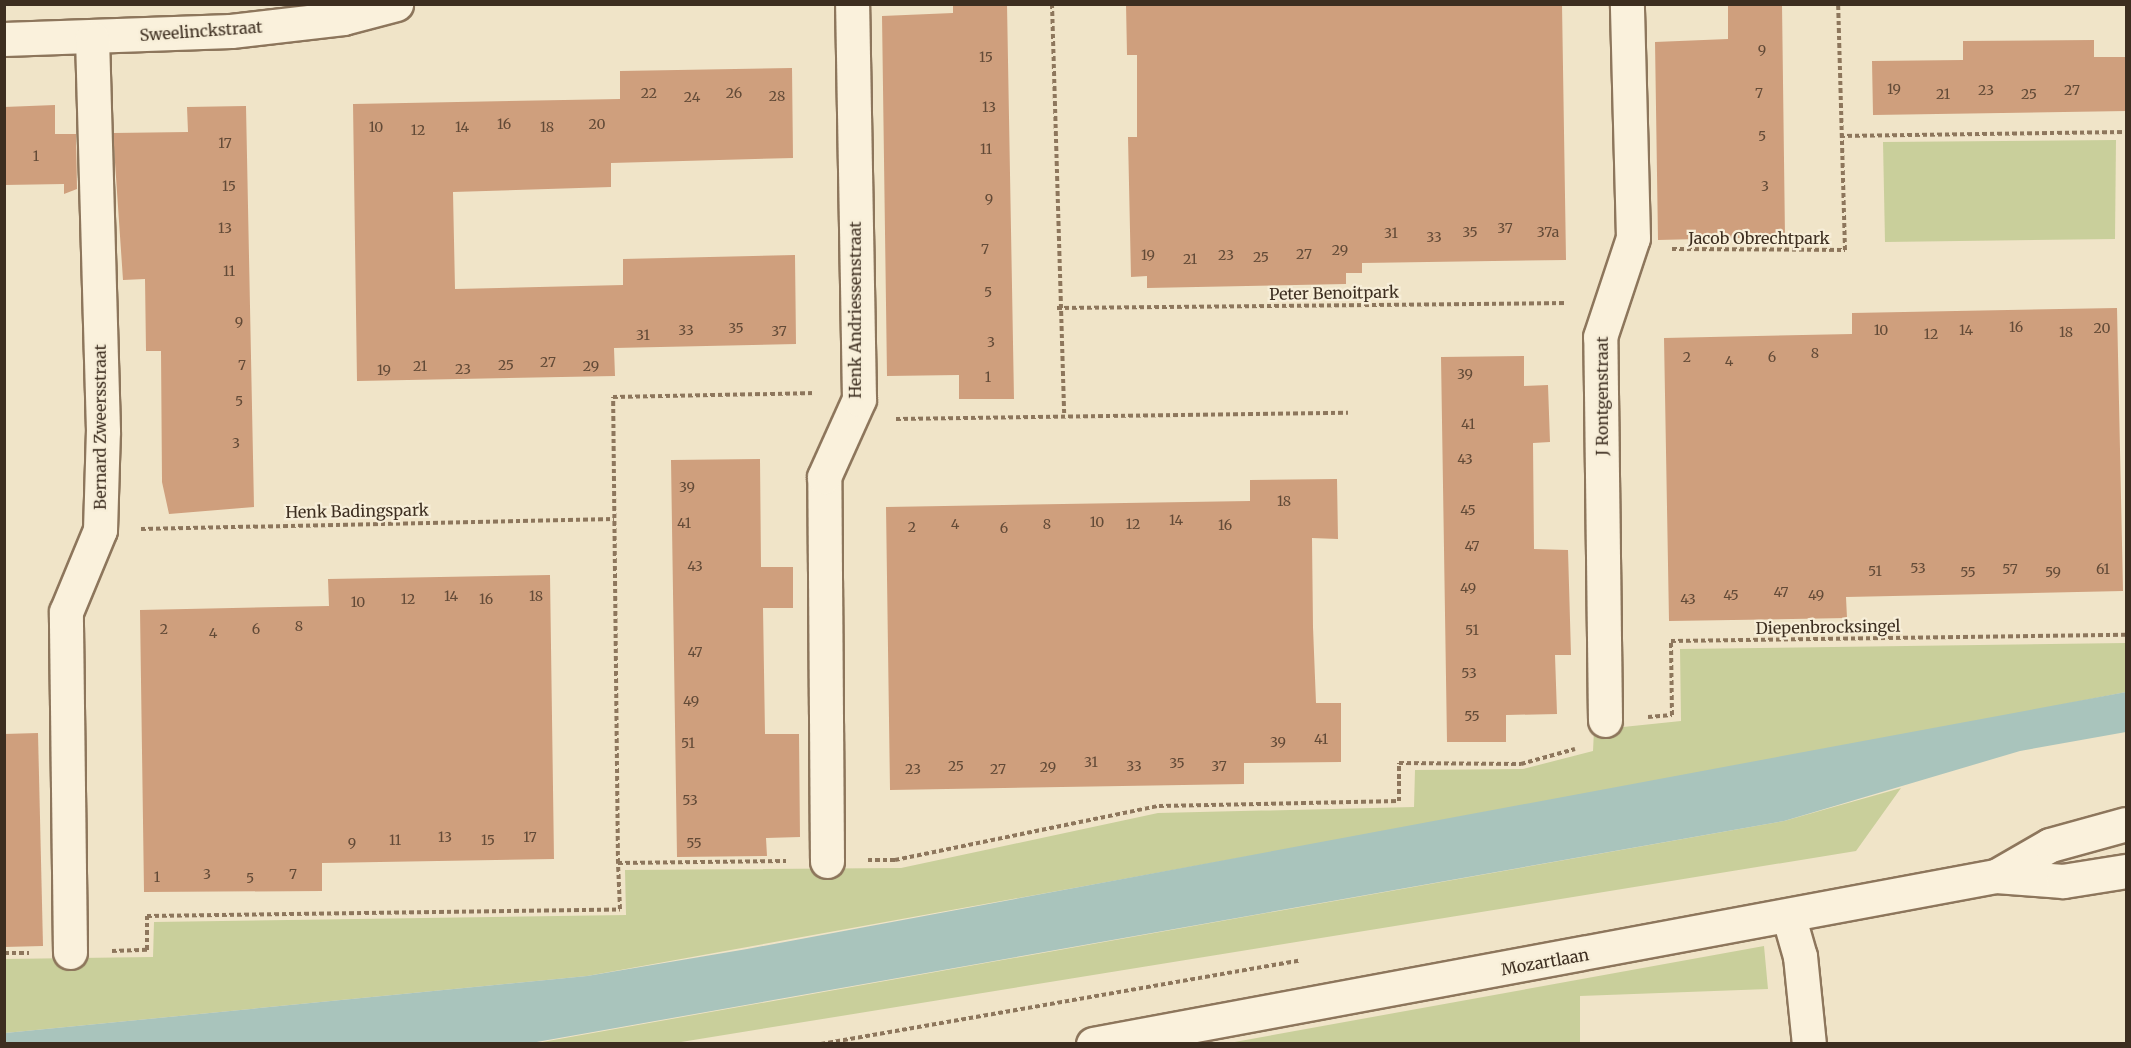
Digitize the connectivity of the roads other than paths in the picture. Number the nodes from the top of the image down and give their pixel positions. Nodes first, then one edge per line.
1 (396, 4) edge
2 (852, 4) edge
3 (1627, 4) edge
4 (92, 38) junction
5 (4, 39) edge
6 (1605, 720) road end
7 (2127, 824) edge
8 (827, 861) dead end
9 (2127, 871) edge
10 (1996, 876) junction
11 (1790, 918) junction
12 (70, 952) dead end
13 (1093, 1044) edge
14 (1809, 1044) edge

1 - 4 street, Sweelinckstraat
2 - 8 street, Henk Andriessenstraat
3 - 6 street, J Rontgenstraat
4 - 5 street, Sweelinckstraat
4 - 12 street, Bernard Zweersstraat
7 - 10 street, Mozartlaan
9 - 10 street, Mozartlaan
10 - 11 street, Mozartlaan
11 - 13 street, Mozartlaan
11 - 14 street

